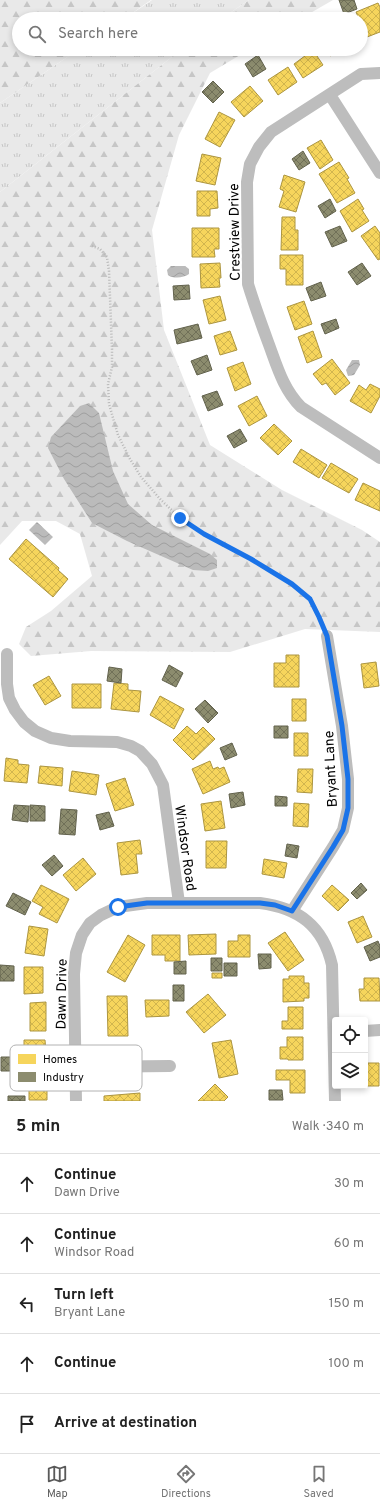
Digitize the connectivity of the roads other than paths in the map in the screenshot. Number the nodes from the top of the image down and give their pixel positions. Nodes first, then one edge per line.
1 (380, 73) edge
2 (330, 95) junction
3 (380, 173) edge
4 (380, 458) edge
5 (327, 636) road end
6 (7, 654) dead end
7 (179, 903) junction
8 (292, 911) junction
9 (334, 1017) edge
10 (380, 1030) edge
11 (368, 1031) edge
12 (76, 1045) edge
13 (334, 1053) edge
14 (142, 1066) edge
15 (170, 1066) dead end
16 (335, 1101) edge

1 - 2 street, Crestview Drive
2 - 3 street
2 - 4 street, Crestview Drive
5 - 8 street, Bryant Lane
6 - 7 street, Windsor Road
7 - 8 street, Windsor Road
7 - 12 street, Dawn Drive
8 - 9 street, Windsor Road
10 - 11 street
13 - 16 street, Windsor Road
14 - 15 street

